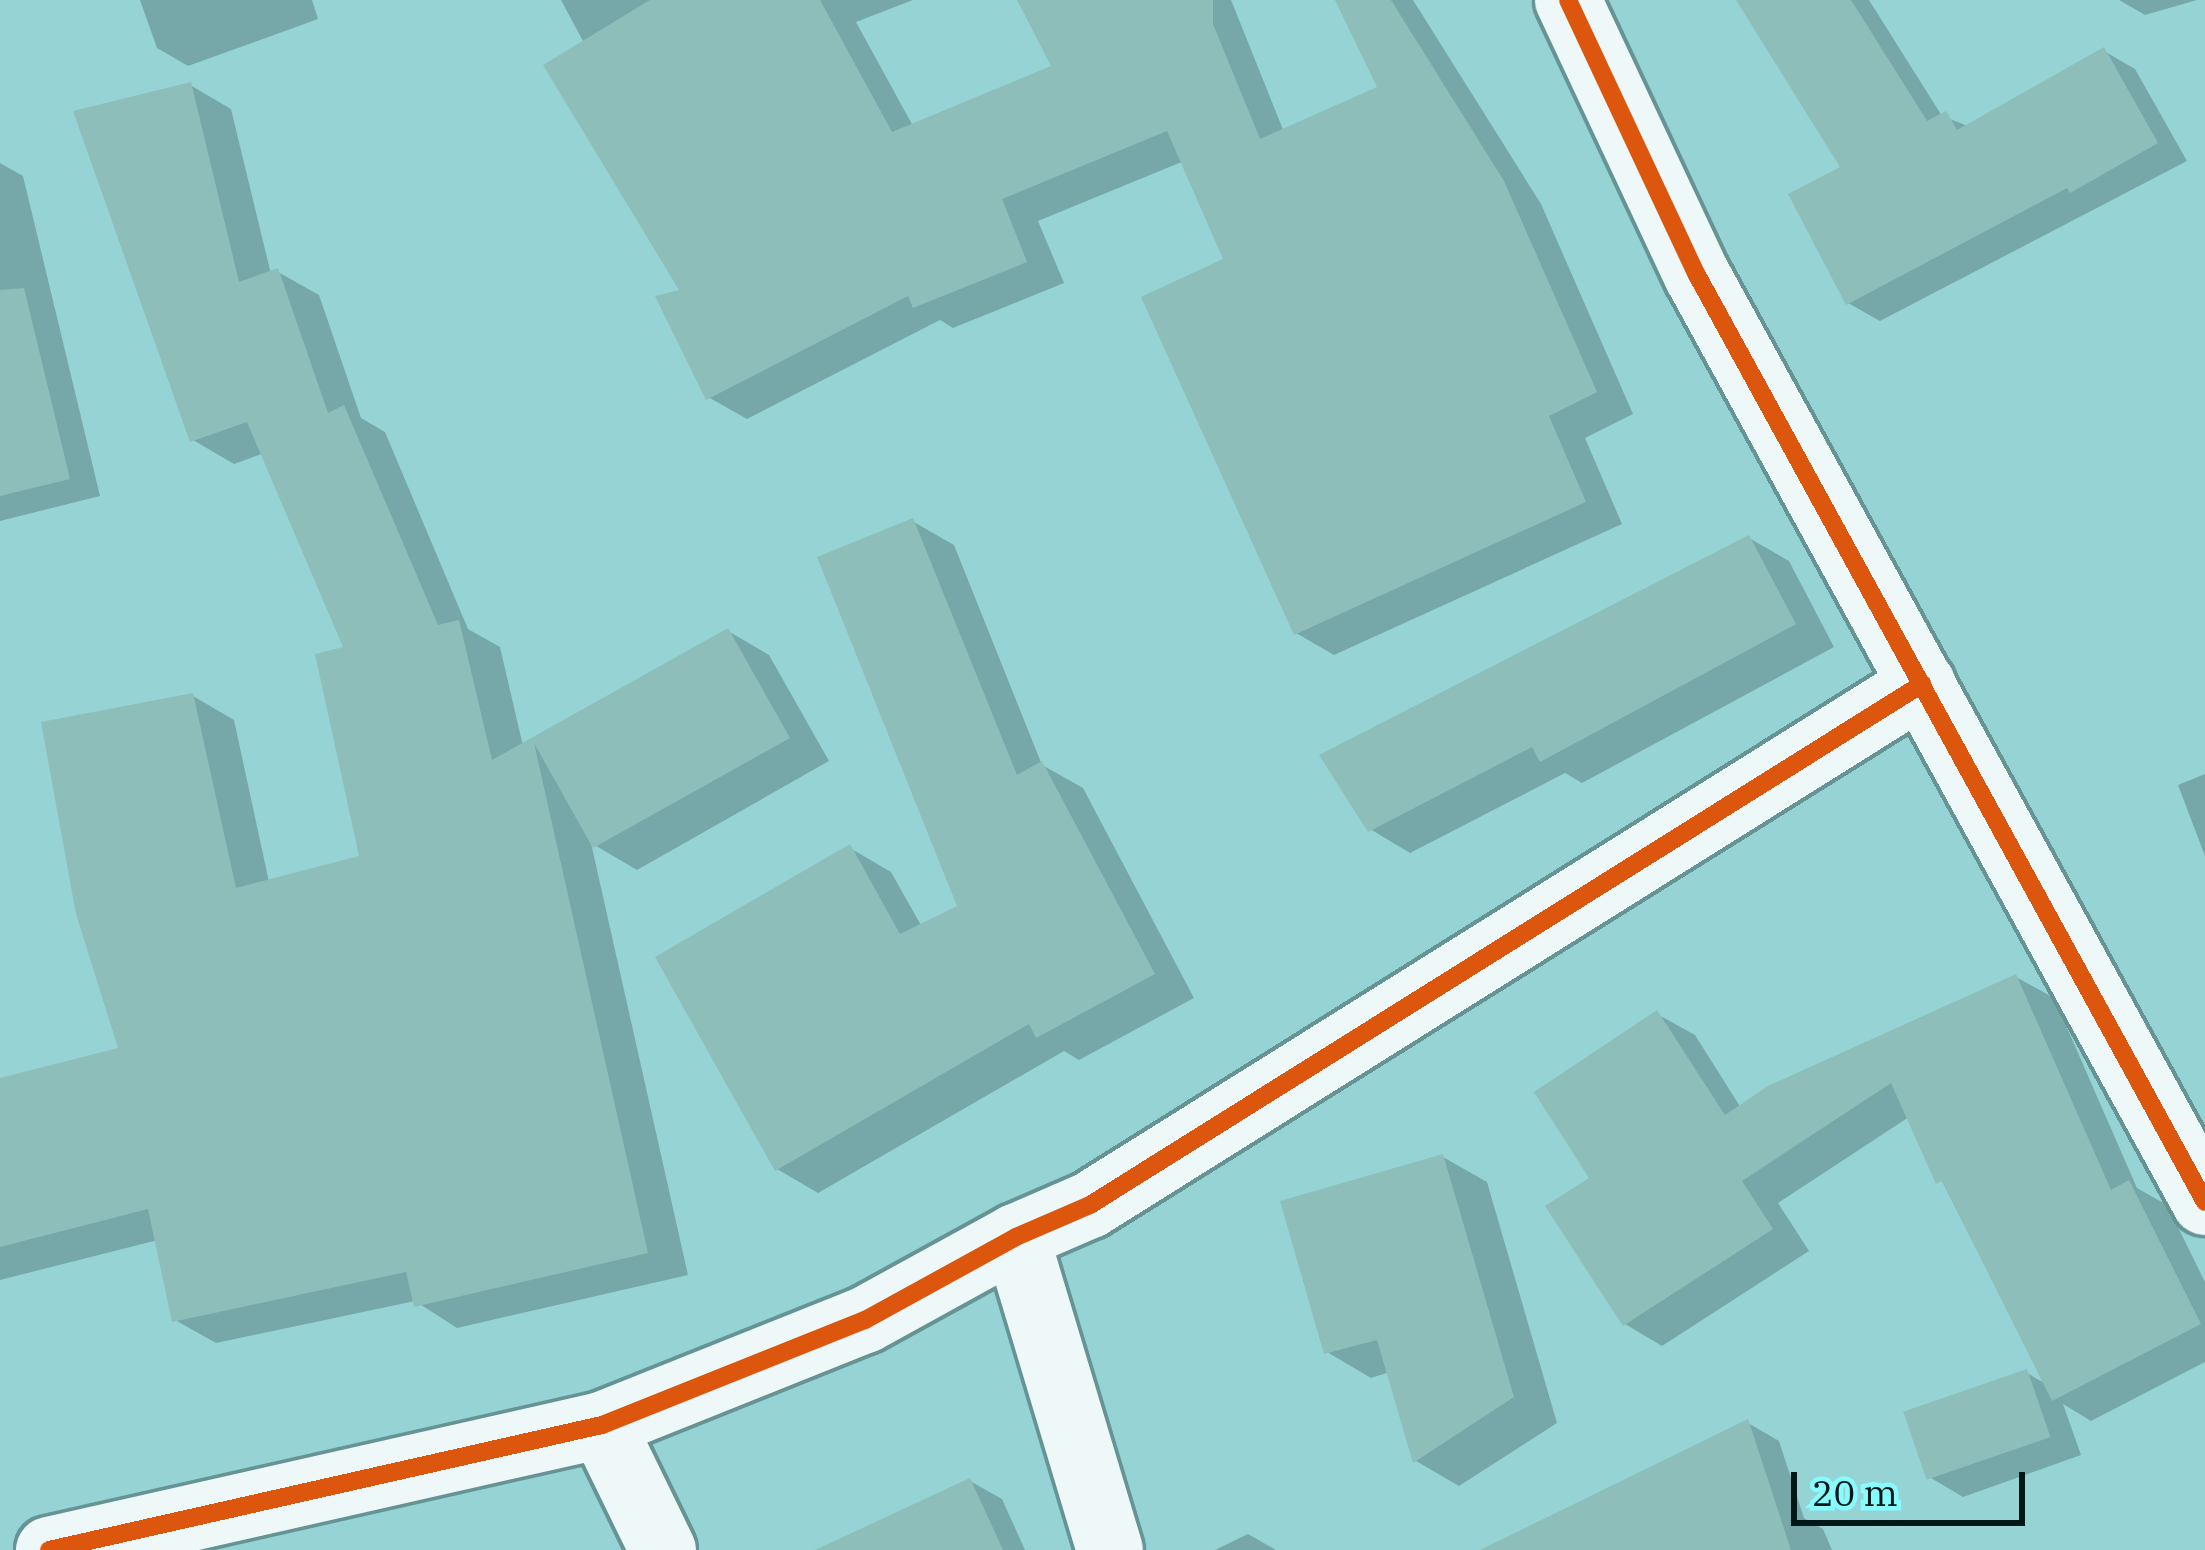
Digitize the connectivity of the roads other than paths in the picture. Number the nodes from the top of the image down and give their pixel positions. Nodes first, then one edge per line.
1 (1568, 0) edge
2 (1922, 683) junction
3 (2182, 1099) edge
4 (2205, 1202) edge
5 (1016, 1237) junction
6 (602, 1425) junction
7 (49, 1550) edge
8 (663, 1550) edge
9 (1110, 1550) edge

1 - 2 street
2 - 3 street
2 - 5 street
3 - 4 street
5 - 6 street
5 - 9 street
6 - 7 street
6 - 8 street

